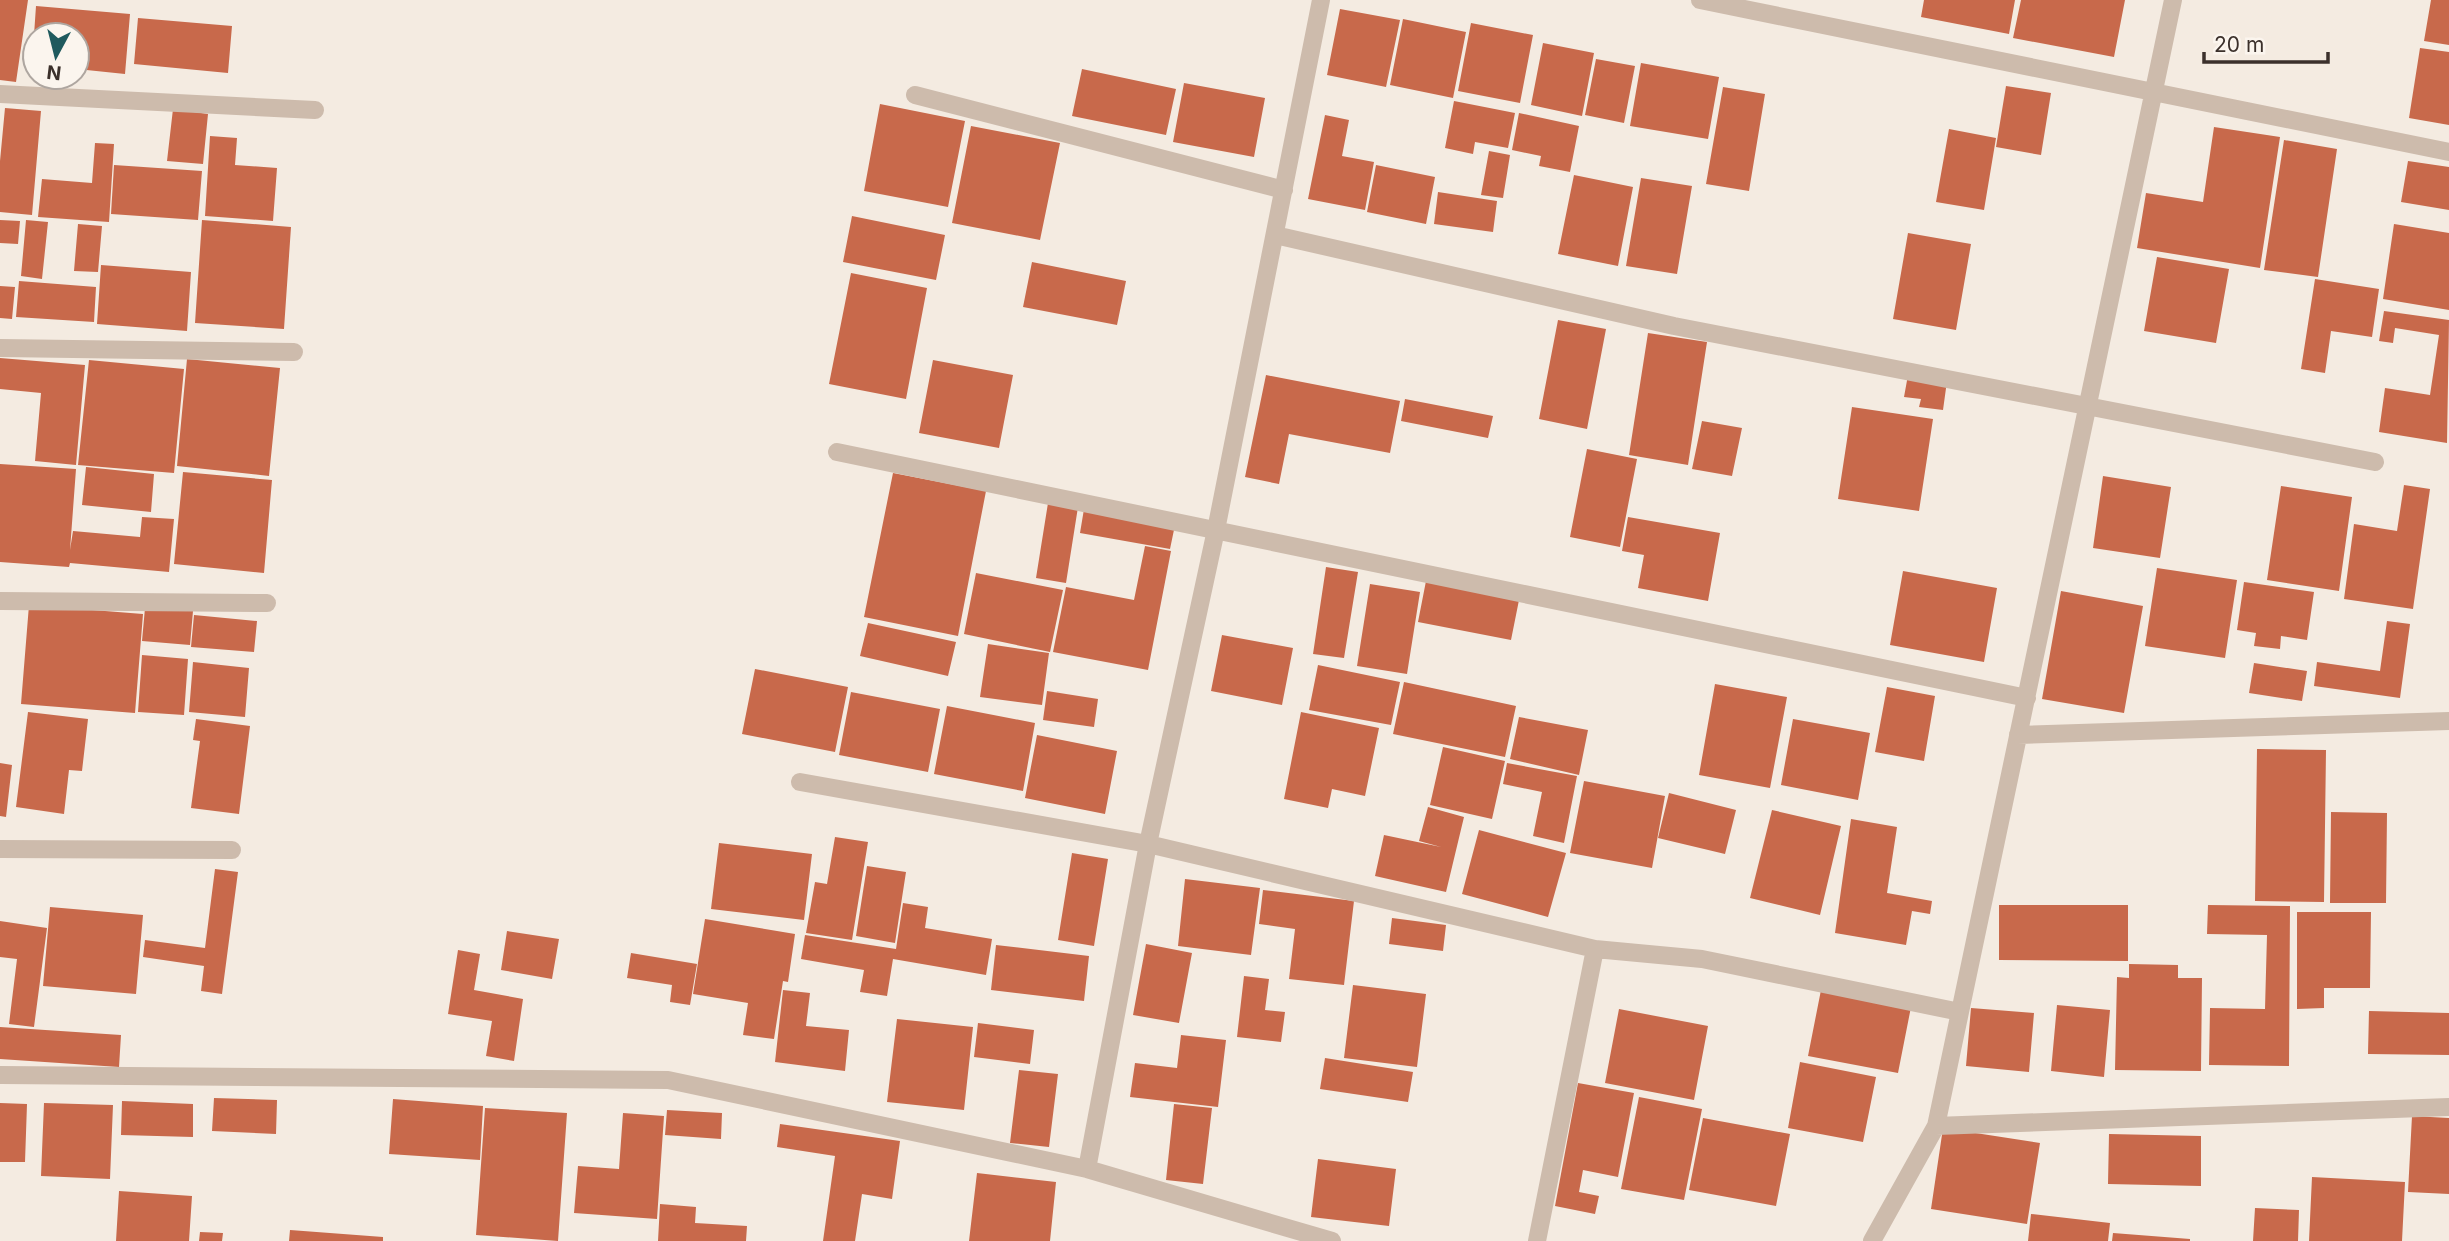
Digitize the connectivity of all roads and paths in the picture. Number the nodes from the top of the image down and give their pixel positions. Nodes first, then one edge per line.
1 (1321, 0) edge
2 (1700, 0) edge
3 (2173, 0) edge
4 (2155, 91) junction
5 (0, 94) edge
6 (915, 95) dead end
7 (315, 110) dead end
8 (2449, 152) edge
9 (1284, 190) junction
10 (1275, 235) junction
11 (0, 348) edge
12 (294, 352) dead end
13 (2088, 406) junction
14 (837, 452) dead end
15 (2375, 462) dead end
16 (1216, 530) junction
17 (0, 601) edge
18 (267, 603) dead end
19 (2027, 698) junction
20 (2449, 721) edge
21 (2018, 735) junction
22 (800, 782) dead end
23 (1147, 844) junction
24 (0, 849) edge
25 (232, 850) dead end
26 (1595, 949) junction
27 (1960, 1012) junction
28 (0, 1075) edge
29 (2449, 1107) edge
30 (1936, 1126) junction
31 (1087, 1168) junction
32 (1332, 1241) edge
33 (1536, 1241) edge
34 (1872, 1241) edge

1 - 9 street
2 - 4 street
3 - 4 street
4 - 8 street
4 - 13 street
5 - 7 street
6 - 9 street
9 - 10 street
10 - 13 street
10 - 16 street
11 - 12 street
13 - 15 street
13 - 19 street
14 - 16 street
16 - 19 street
16 - 23 street
17 - 18 street
19 - 21 street
20 - 21 street
21 - 27 street
22 - 23 street
23 - 26 street
23 - 31 street
24 - 25 street
26 - 27 street
26 - 33 street
27 - 30 street
28 - 31 street
29 - 30 street
30 - 34 street
31 - 32 street

